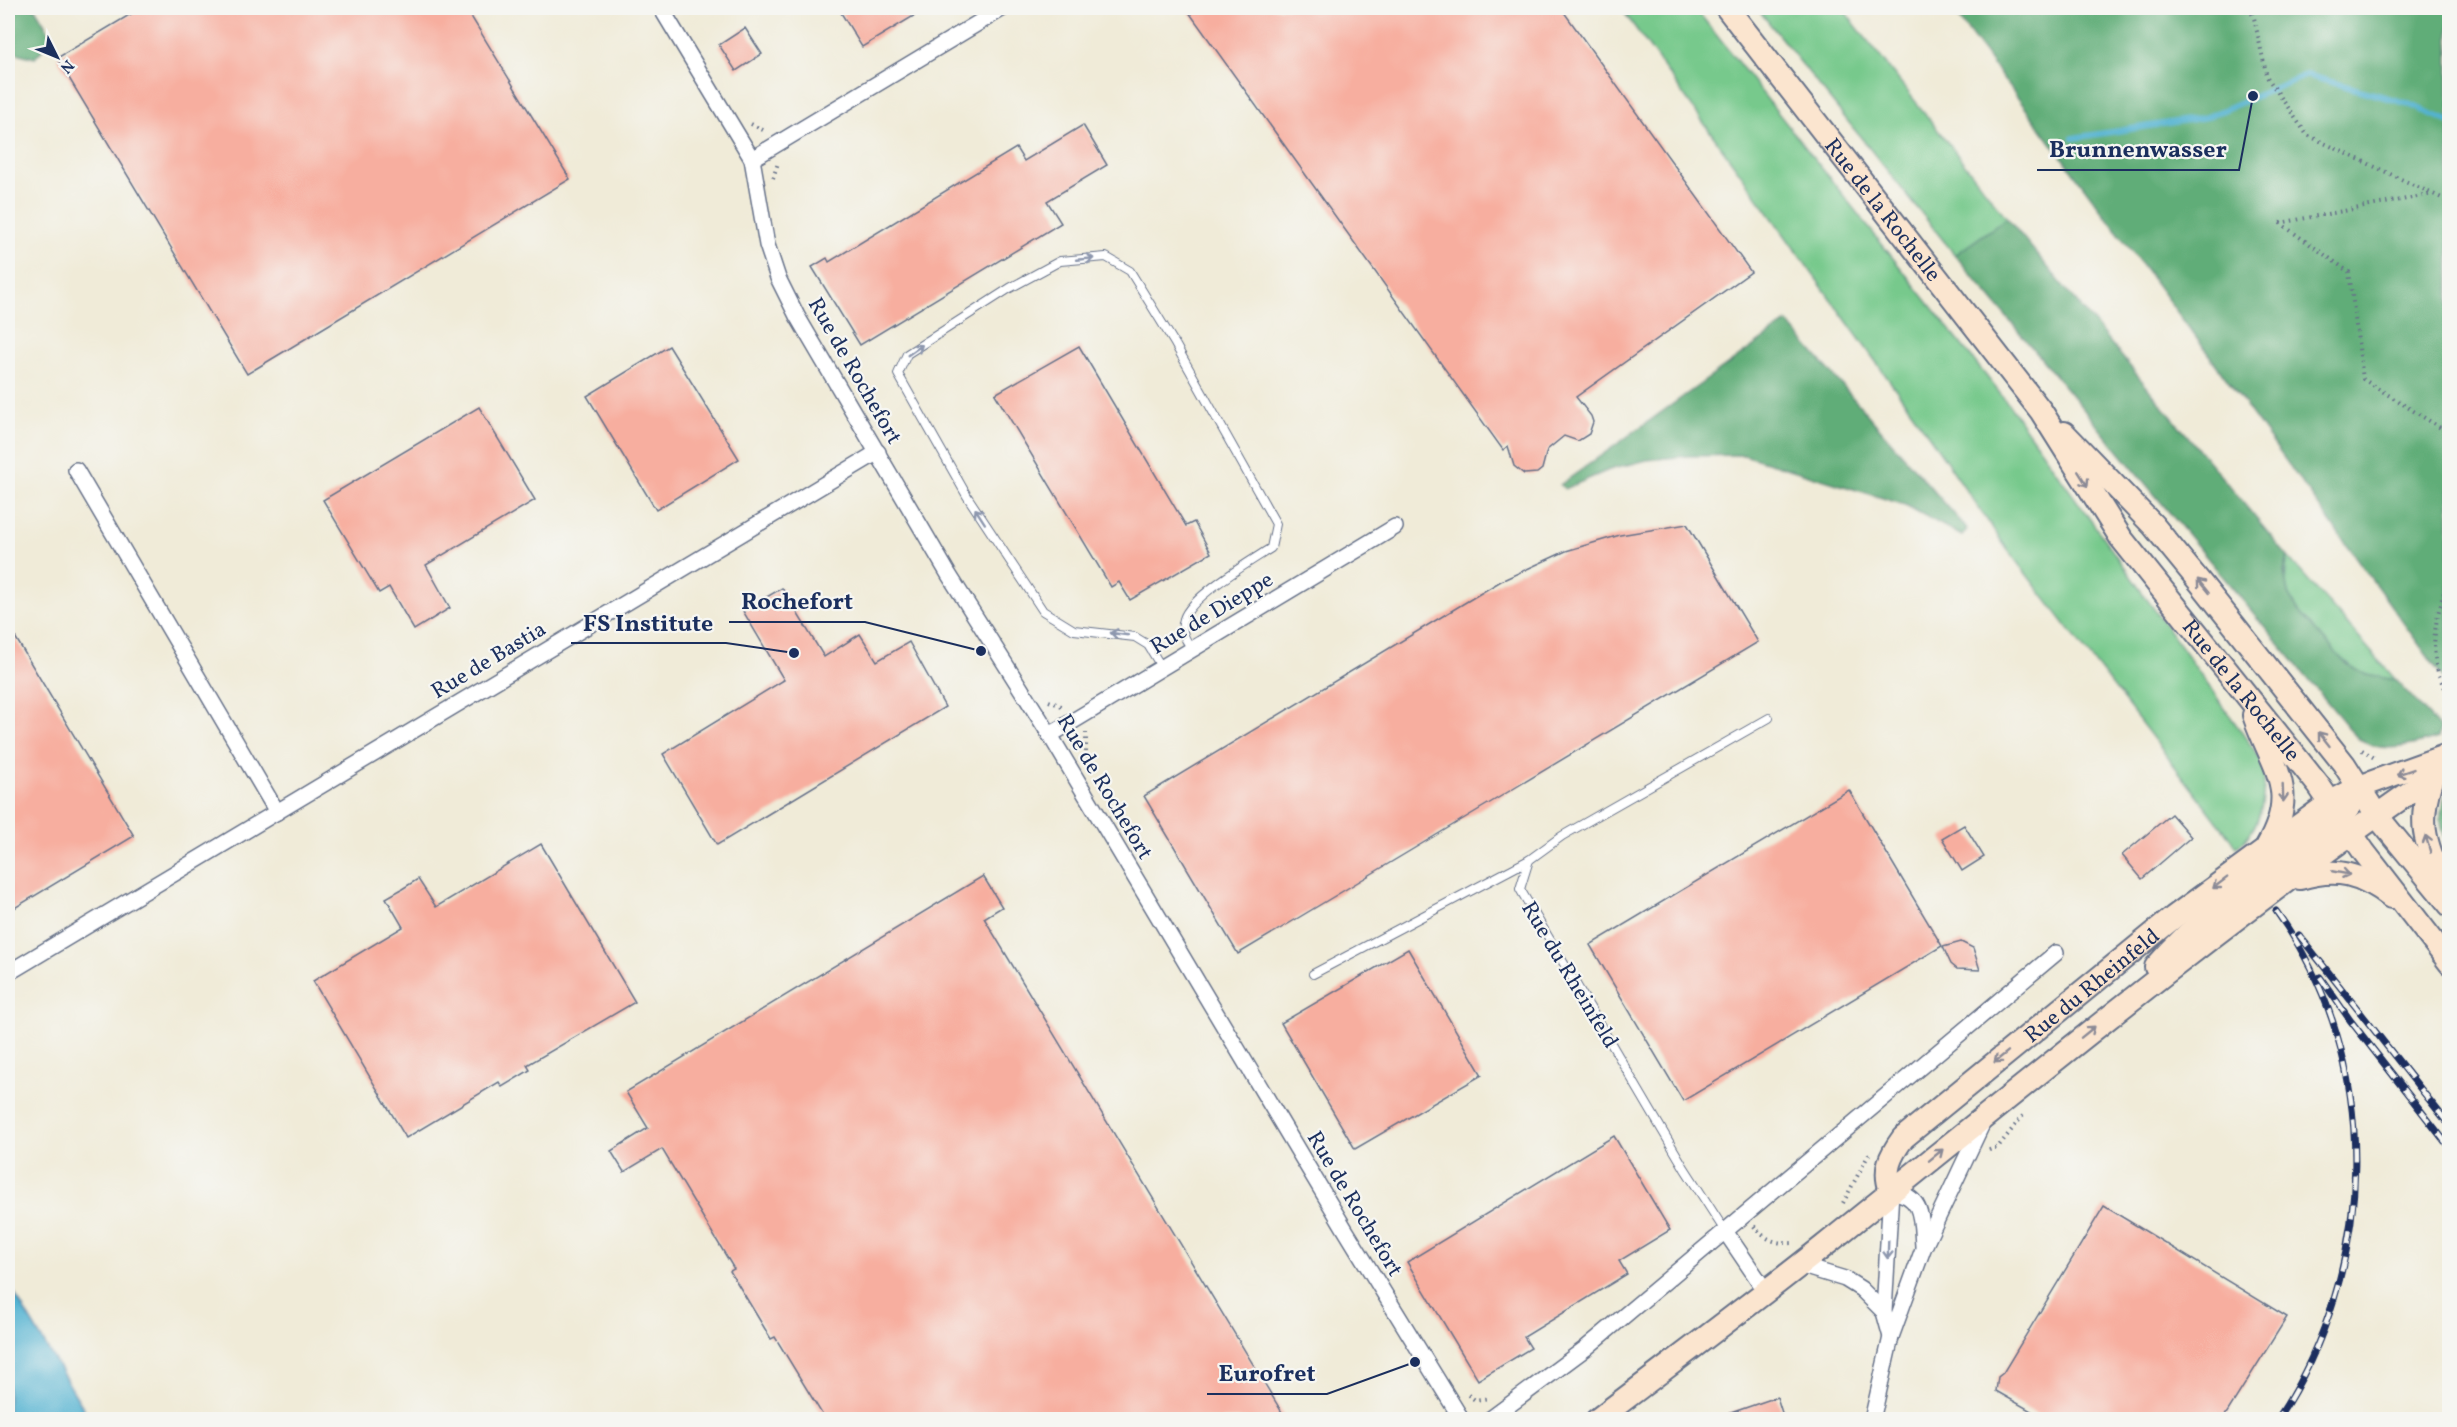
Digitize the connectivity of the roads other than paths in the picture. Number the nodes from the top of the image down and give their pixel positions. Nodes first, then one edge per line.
1 (661, 8) edge
2 (1002, 8) edge
3 (1727, 8) edge
4 (752, 159) junction
5 (2041, 411) junction
6 (878, 452) junction
7 (76, 470) dead end
8 (1395, 527) dead end
9 (1192, 649) junction
10 (1161, 668) junction
11 (2249, 700) junction
12 (1769, 718) dead end
13 (1050, 735) junction
14 (2450, 754) edge
15 (2432, 777) junction
16 (2359, 787) junction
17 (277, 812) junction
18 (2377, 816) junction
19 (2342, 818) junction
20 (2266, 848) junction
21 (1529, 860) junction
22 (2284, 882) junction
23 (2450, 898) edge
24 (2450, 905) edge
25 (2408, 909) junction
26 (2056, 953) dead end
27 (2450, 963) edge
28 (8, 973) edge
29 (1313, 974) dead end
30 (2128, 1000) junction
31 (1986, 1115) junction
32 (1891, 1191) junction
33 (1725, 1231) junction
34 (1923, 1249) junction
35 (1799, 1265) junction
36 (1765, 1290) junction
37 (1884, 1312) junction
38 (1890, 1337) junction
39 (1462, 1419) edge
40 (1489, 1419) edge
41 (1597, 1419) edge
42 (1872, 1419) edge

1 - 4 street, Rue de Rochefort
2 - 4 street
3 - 5 street, Rue de la Rochelle
4 - 6 street, Rue de Rochefort
5 -> 11 street, Rue de la Rochelle
16 -> 5 street, Rue de la Rochelle
6 - 13 street, Rue de Rochefort
6 - 17 street, Rue de Bastia
7 - 17 street
8 - 9 street, Rue de Dieppe
9 - 10 street, Rue de Dieppe
10 -> 9 lane
10 - 13 street, Rue de Dieppe
11 - 19 street, Rue de la Rochelle
11 -> 20 street
12 - 21 lane
13 - 39 street, Rue de Rochefort
14 - 15 street
14 -> 16 street
15 - 18 street, Rue du Rheinfeld
23 -> 15 street
16 - 18 street, Rue de la Rochelle
16 - 19 street
17 - 28 street, Rue de Bastia
18 - 19 street, Rue du Rheinfeld
18 - 24 street, Rue de la Rochelle
19 - 20 street, Rue du Rheinfeld
19 - 22 street, Rue du Rheinfeld
19 - 25 street, Rue de la Rochelle
19 - 30 street, Rue du Rheinfeld
20 -> 32 street, Rue du Rheinfeld
21 - 29 lane
21 - 33 lane, Rue du Rheinfeld
22 -> 25 street
22 - 30 street, Rue du Rheinfeld
25 - 27 street, Rue de la Rochelle
26 - 33 street, Rue du Rheinfeld
31 -> 30 street, Rue du Rheinfeld
32 -> 31 street, Rue du Rheinfeld
31 - 34 street
32 - 34 street
32 - 35 street, Rue du Rheinfeld
32 -> 37 street
33 - 36 street, Rue du Rheinfeld
33 - 40 street, Rue du Rheinfeld
34 - 38 street
35 - 36 street, Rue du Rheinfeld
35 - 37 street
36 - 41 street, Rue du Rheinfeld
37 - 38 street
38 - 42 street

